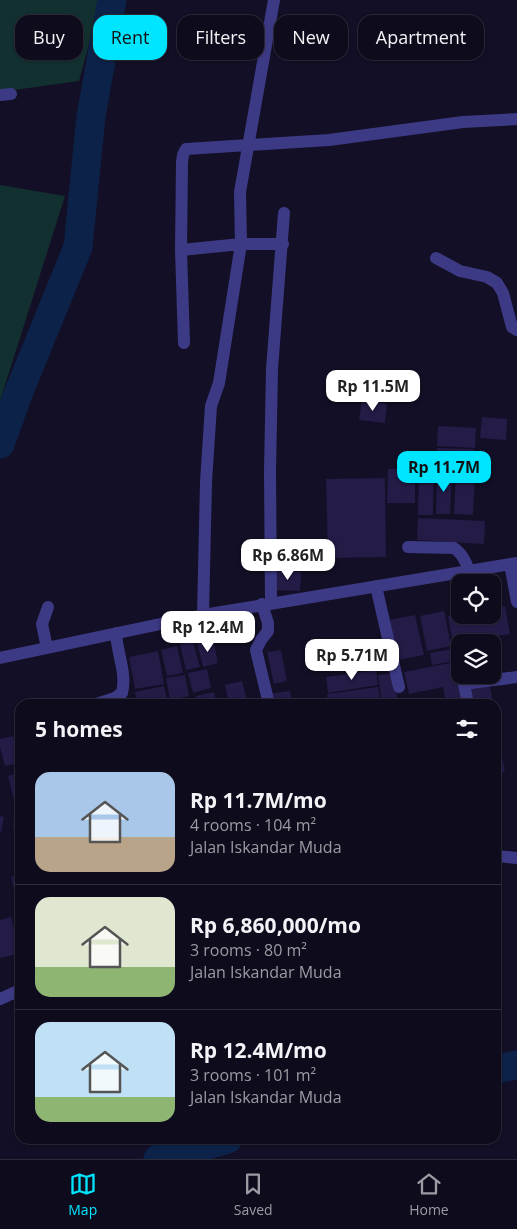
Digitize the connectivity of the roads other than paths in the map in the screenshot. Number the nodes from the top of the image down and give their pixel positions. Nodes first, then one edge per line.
1 (274, 0) edge
2 (517, 119) edge
3 (248, 146) junction
4 (284, 213) dead end
5 (241, 244) junction
6 (282, 244) junction
7 (181, 250) junction
8 (436, 258) dead end
9 (517, 330) edge
10 (184, 343) dead end
11 (408, 547) dead end
12 (514, 564) edge
13 (469, 574) edge
14 (480, 574) edge
15 (451, 579) edge
16 (376, 586) junction
17 (517, 602) edge
18 (267, 604) junction
19 (48, 607) dead end
20 (203, 615) junction
21 (116, 634) junction
22 (47, 648) junction
23 (0, 658) edge
24 (517, 677) edge
25 (399, 687) dead end
26 (112, 699) edge
27 (268, 699) edge
28 (467, 699) edge
29 (501, 856) edge
30 (517, 858) edge
31 (15, 992) edge
32 (0, 998) edge

1 - 3 street
2 - 3 street
3 - 5 street
3 - 7 street
4 - 6 street
5 - 6 street
5 - 7 street
5 - 20 street
6 - 18 street
7 - 10 street
8 - 9 street
11 - 13 street
12 - 14 street
12 - 17 street
15 - 16 street
16 - 18 street
16 - 25 street
18 - 20 street
18 - 27 street
19 - 22 street
20 - 21 street
21 - 22 street
21 - 26 street
22 - 23 street
24 - 28 street
29 - 30 street
31 - 32 street

